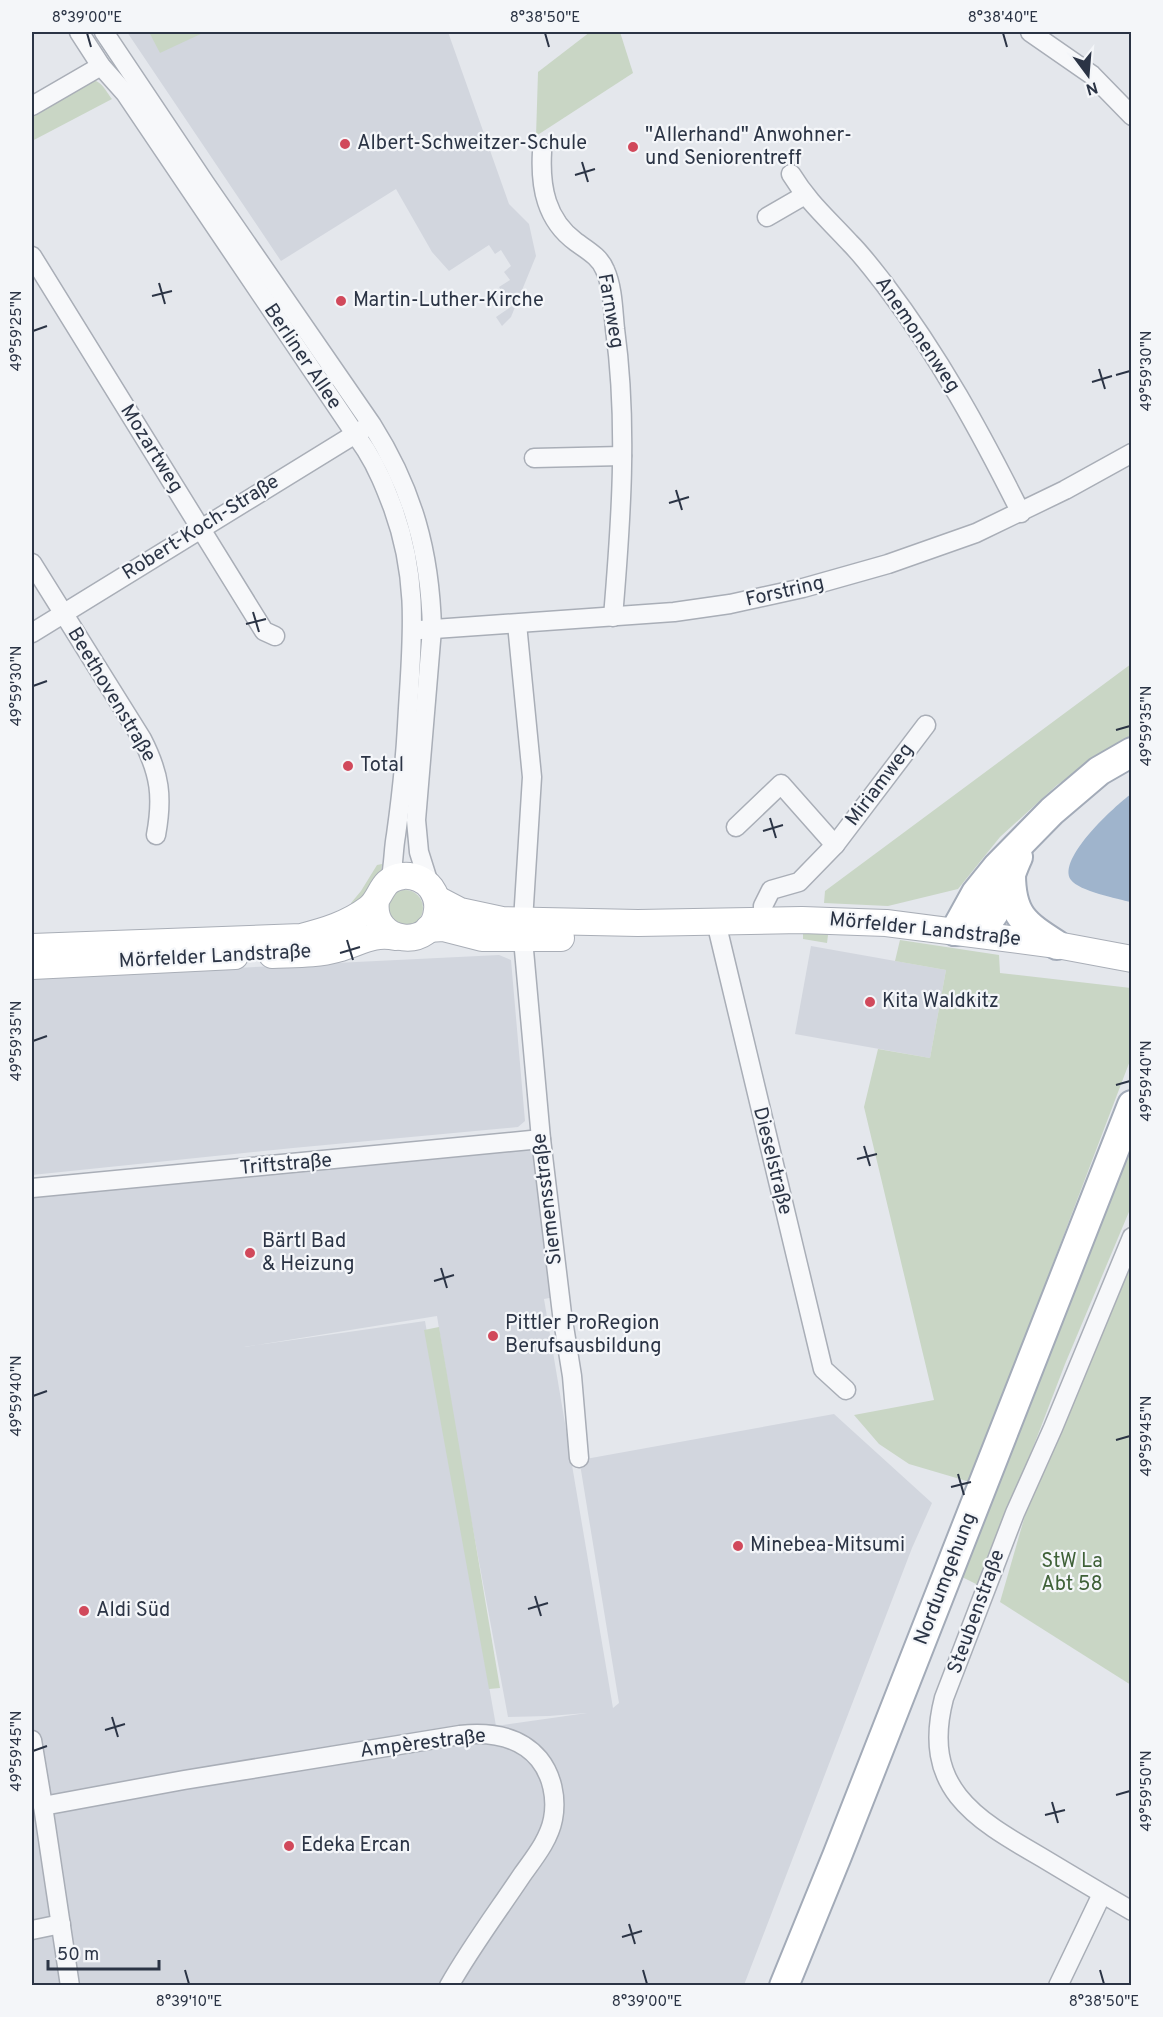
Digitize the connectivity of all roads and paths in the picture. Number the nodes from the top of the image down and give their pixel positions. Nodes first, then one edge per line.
1 (79, 32) edge
2 (104, 32) edge
3 (1030, 32) edge
4 (101, 66) junction
5 (32, 106) edge
6 (1131, 116) edge
7 (542, 152) dead end
8 (791, 174) dead end
9 (804, 195) junction
10 (767, 217) dead end
11 (32, 256) edge
12 (372, 425) junction
13 (355, 434) junction
14 (1131, 453) edge
15 (622, 456) junction
16 (534, 458) dead end
17 (1021, 513) junction
18 (201, 529) junction
19 (32, 563) edge
20 (63, 614) junction
21 (613, 617) junction
22 (517, 624) junction
23 (432, 629) junction
24 (413, 631) junction
25 (32, 633) edge
26 (275, 636) dead end
27 (415, 723) junction
28 (926, 725) dead end
29 (1131, 752) edge
30 (1044, 819) junction
31 (736, 827) dead end
32 (156, 836) dead end
33 (835, 845) junction
34 (1011, 872) junction
35 (383, 891) junction
36 (433, 893) junction
37 (763, 920) junction
38 (717, 922) junction
39 (428, 929) junction
40 (523, 930) junction
41 (956, 931) junction
42 (396, 936) junction
43 (1057, 945) junction
44 (32, 946) edge
45 (1131, 959) edge
46 (32, 966) edge
47 (1131, 1105) edge
48 (541, 1139) junction
49 (32, 1188) edge
50 (1131, 1237) edge
51 (846, 1390) dead end
52 (579, 1458) dead end
53 (32, 1740) edge
54 (43, 1806) junction
55 (1102, 1894) junction
56 (1131, 1911) edge
57 (61, 1924) junction
58 (32, 1930) edge
59 (70, 1986) edge
60 (449, 1986) edge
61 (784, 1986) edge
62 (1058, 1986) edge

1 - 4 street, Berliner Allee
2 - 12 street, Berliner Allee
3 - 6 street
4 - 5 street
4 - 13 street, Berliner Allee
7 - 15 street, Farnweg
8 - 9 street, Anemonenweg
9 - 10 street
9 - 17 street, Anemonenweg
11 - 18 street, Mozartweg
12 - 13 street, Robert-Koch-Straße
12 - 23 street, Berliner Allee
13 - 18 street, Robert-Koch-Straße
13 - 24 street, Berliner Allee
14 - 17 street, Forstring
15 - 16 street
15 - 21 street, Farnweg
17 - 21 street, Forstring
18 - 20 street, Robert-Koch-Straße
18 - 26 street, Mozartweg
19 - 20 street, Beethovenstraße
20 - 25 street, Robert-Koch-Straße
20 - 32 street, Beethovenstraße
21 - 22 street, Forstring
22 - 23 street, Forstring
22 - 40 street, Siemensstraße
23 - 24 street, Forstring
23 - 27 street, Berliner Allee
24 - 27 street, Berliner Allee
27 - 35 street, Berliner Allee
27 - 36 street, Berliner Allee
28 - 33 street, Miriamweg
29 - 30 main road
30 - 34 main road
30 - 41 main road
31 - 33 street, Miriamweg
33 - 37 street, Miriamweg
34 - 41 main road
34 - 43 main road
35 - 36 main road, Mörfelder Landstraße
35 - 42 main road
35 - 44 main road, Mörfelder Landstraße
36 - 39 main road
36 - 40 main road, Mörfelder Landstraße
37 - 38 main road, Mörfelder Landstraße
37 - 41 main road, Mörfelder Landstraße
38 - 40 main road, Mörfelder Landstraße
38 - 40 main road, Mörfelder Landstraße
38 - 51 street, Dieselstraße
39 - 40 main road, Mörfelder Landstraße
39 - 42 main road, Mörfelder Landstraße
40 - 48 street, Siemensstraße
41 - 43 main road, Mörfelder Landstraße
42 - 46 main road, Mörfelder Landstraße
43 - 45 main road, Mörfelder Landstraße
47 - 61 main road, Nordumgehung
48 - 49 street, Triftstraße
48 - 52 street, Siemensstraße
50 - 55 street, Steubenstraße
53 - 54 street
54 - 57 street
54 - 60 street, Ampèrestraße
55 - 56 street, Steubenstraße
55 - 62 street
57 - 58 street
57 - 59 street

